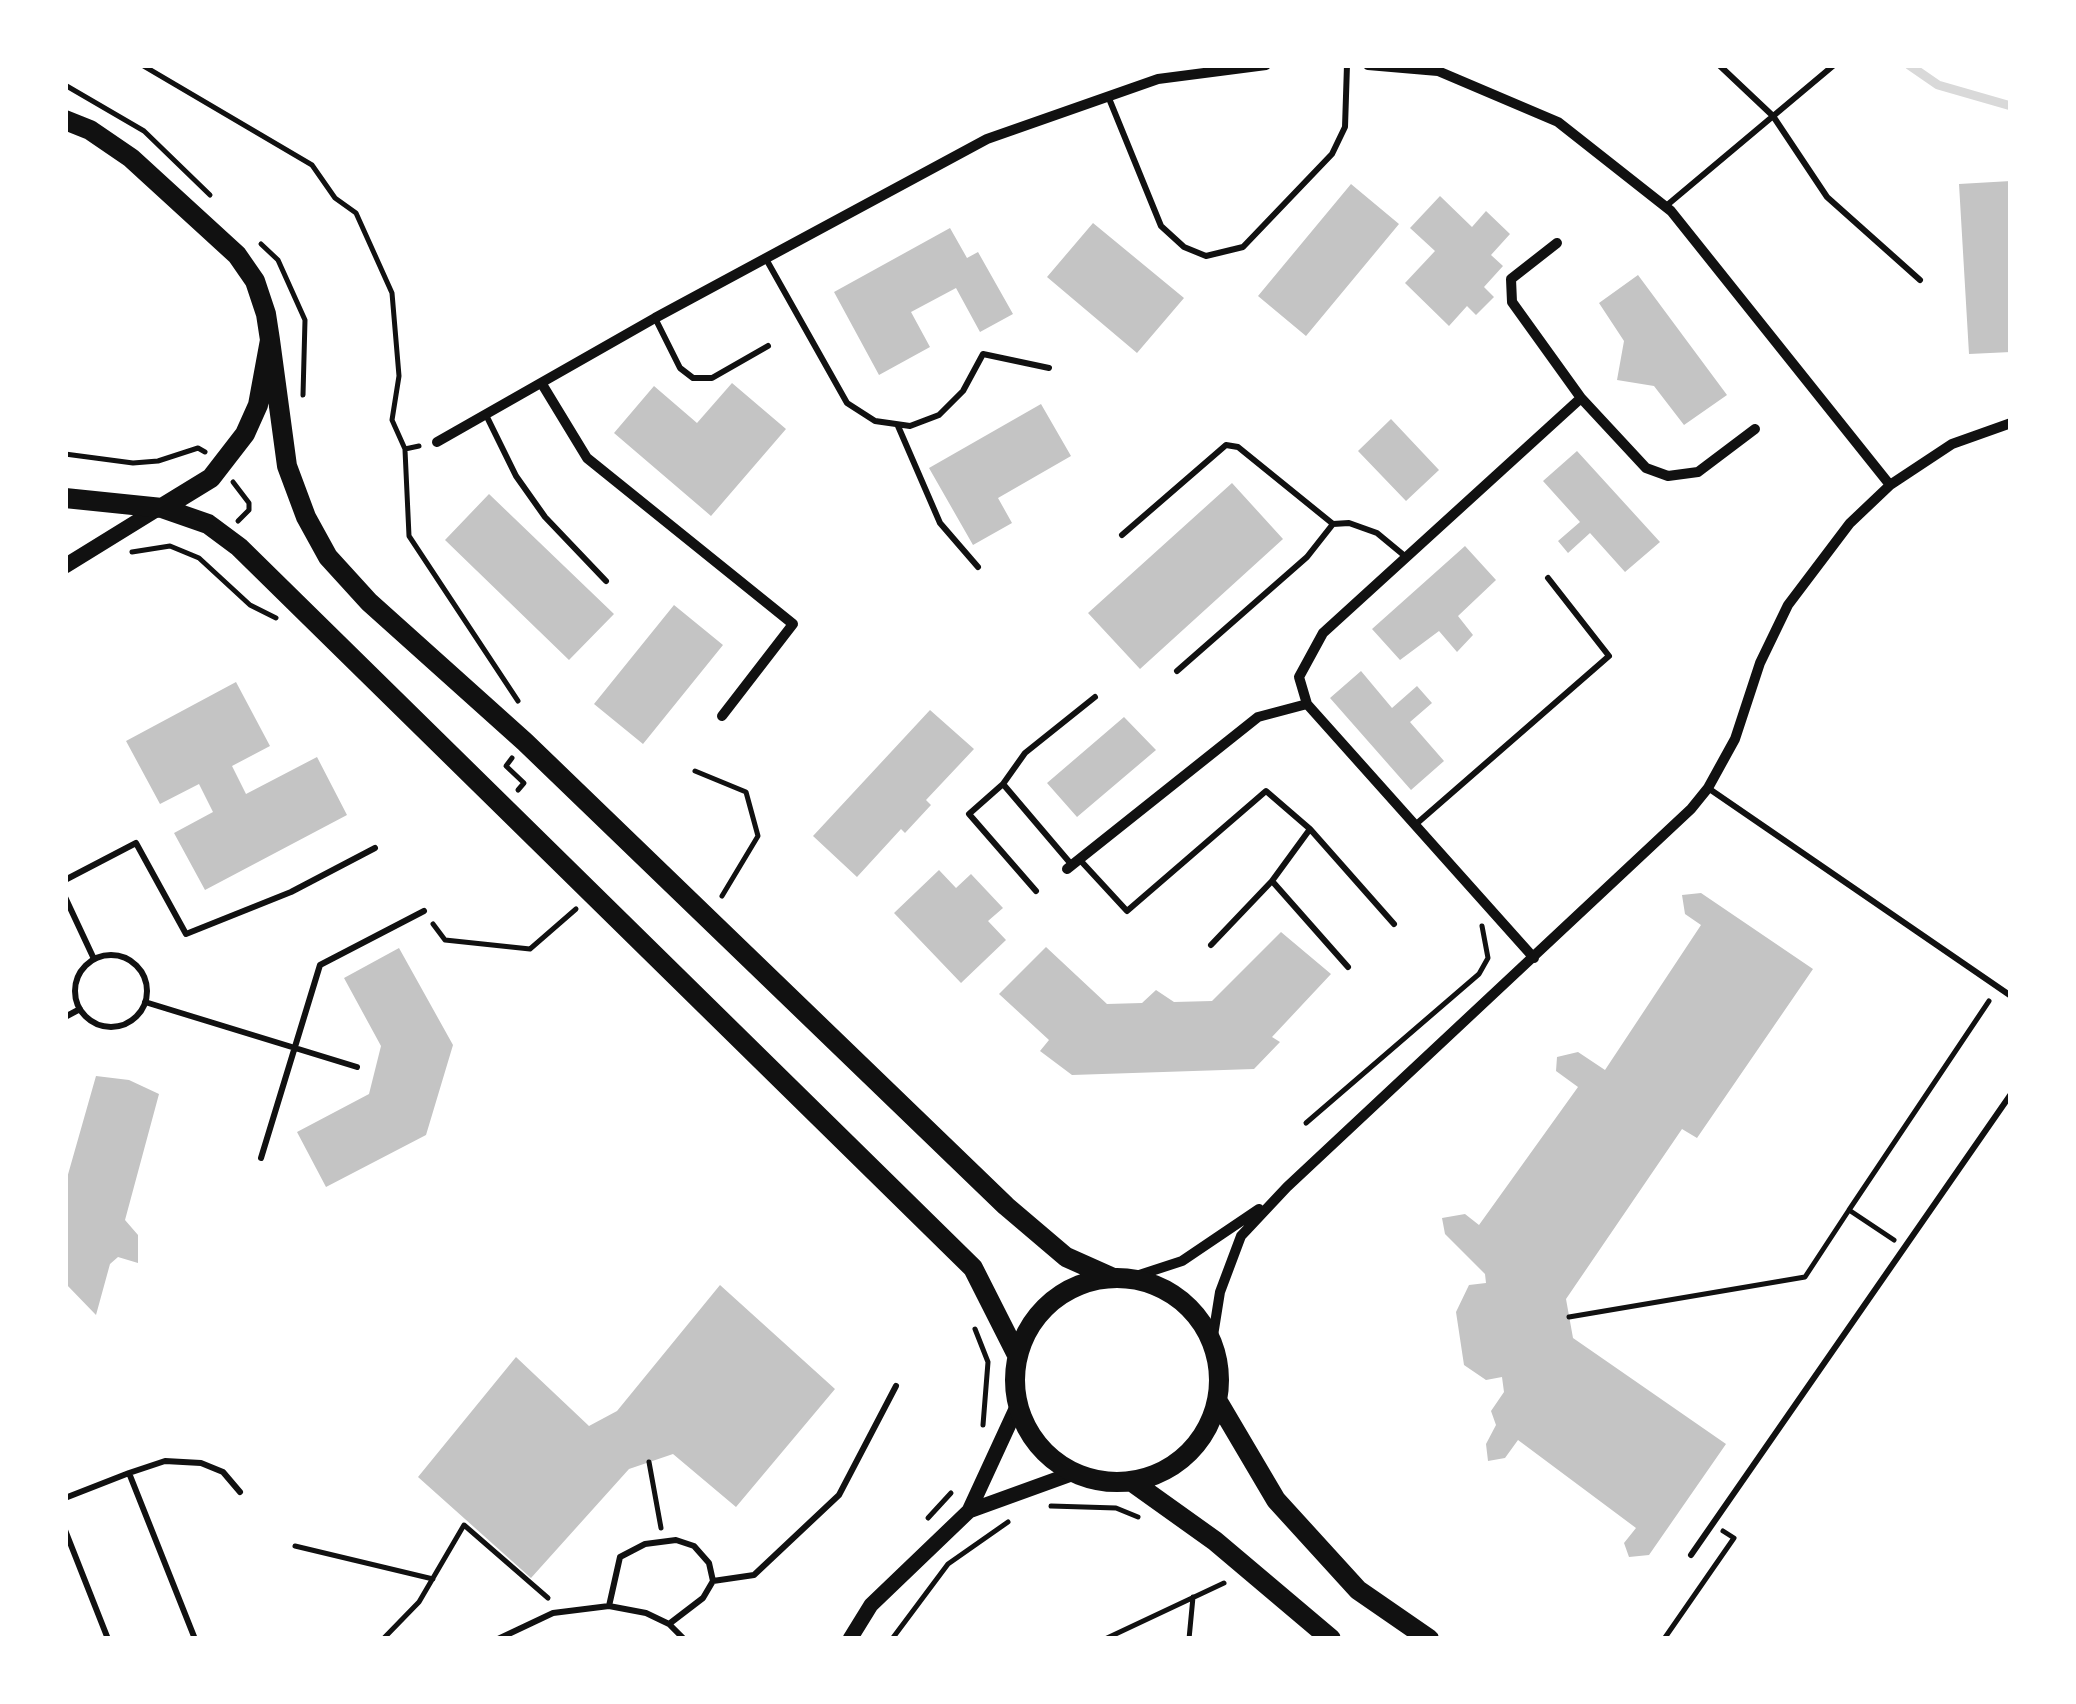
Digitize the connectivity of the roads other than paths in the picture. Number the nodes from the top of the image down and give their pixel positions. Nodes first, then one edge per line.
1 (1266, 65) edge
2 (1348, 65) edge
3 (1368, 65) edge
4 (1719, 65) edge
5 (1834, 65) edge
6 (1108, 96) junction
7 (1773, 116) junction
8 (65, 120) edge
9 (1666, 207) junction
10 (1557, 243) dead end
11 (766, 258) junction
12 (1920, 280) dead end
13 (655, 318) junction
14 (270, 340) junction
15 (768, 346) dead end
16 (1050, 368) dead end
17 (542, 384) junction
18 (1581, 398) junction
19 (486, 415) junction
20 (2011, 423) edge
21 (898, 425) junction
22 (1755, 429) dead end
23 (436, 442) road end
24 (1890, 485) junction
25 (65, 498) edge
26 (160, 508) junction
27 (1333, 524) junction
28 (1122, 535) dead end
29 (1406, 557) junction
30 (65, 566) edge
31 (978, 567) dead end
32 (1548, 578) dead end
33 (606, 581) dead end
34 (1177, 671) dead end
35 (1094, 697) dead end
36 (1306, 704) junction
37 (722, 716) dead end
38 (1003, 784) junction
39 (1708, 788) junction
40 (1415, 825) junction
41 (1310, 830) junction
42 (375, 848) dead end
43 (1072, 865) junction
44 (65, 880) edge
45 (1272, 881) junction
46 (1036, 891) dead end
47 (65, 897) edge
48 (424, 911) road end
49 (1394, 924) dead end
50 (1211, 945) dead end
51 (1534, 958) junction
52 (94, 959) junction
53 (1348, 967) dead end
54 (2011, 996) edge
55 (145, 1002) junction
56 (80, 1009) junction
57 (65, 1017) edge
58 (296, 1049) junction
59 (358, 1068) dead end
60 (2011, 1094) edge
61 (261, 1158) dead end
62 (1287, 1187) junction
63 (1120, 1279) junction
64 (1212, 1342) junction
65 (1017, 1355) junction
66 (896, 1386) dead end
67 (1217, 1400) junction
68 (1018, 1407) junction
69 (129, 1473) junction
70 (1074, 1474) junction
71 (1131, 1482) junction
72 (240, 1492) dead end
73 (65, 1498) edge
74 (969, 1511) junction
75 (65, 1530) edge
76 (1691, 1555) dead end
77 (713, 1581) junction
78 (608, 1606) junction
79 (669, 1624) junction
80 (108, 1639) edge
81 (196, 1639) edge
82 (498, 1639) edge
83 (684, 1639) edge
84 (850, 1639) edge
85 (1331, 1639) edge
86 (1429, 1639) edge

1 - 6 street
2 - 6 lane
3 - 9 street
4 - 7 lane
5 - 7 lane
6 - 11 street
7 - 9 lane
7 - 12 lane
8 - 14 main road
9 - 24 street
10 - 18 street
11 - 13 street
11 - 21 lane
13 - 15 lane
13 - 17 street
14 - 26 main road
14 - 63 main road
16 - 21 lane
17 - 19 street
17 - 37 street
18 - 22 street
18 - 29 street
19 - 23 street
19 - 33 lane
20 - 24 street
21 - 31 lane
24 - 39 street
25 - 26 main road
26 - 30 street
26 - 65 main road
27 - 28 lane
27 - 29 lane
27 - 34 lane
29 - 36 street
32 - 40 lane
35 - 38 lane
36 - 40 street
36 - 43 street
38 - 43 lane
38 - 46 lane
39 - 51 street
39 - 54 lane
40 - 51 street
41 - 43 lane
41 - 45 lane
41 - 49 lane
42 - 44 lane
45 - 50 lane
45 - 53 lane
47 - 52 lane
48 - 58 lane
51 - 62 street
52 - 55 lane
52 - 56 lane
55 - 56 lane
55 - 58 lane
56 - 57 lane
58 - 59 lane
58 - 61 lane
60 - 76 lane
62 - 63 street
62 - 64 street
63 - 64 main road
63 - 65 main road
64 - 67 main road
65 - 68 main road
66 - 77 lane
67 - 71 main road
67 - 86 main road
68 - 70 main road
68 - 74 street
69 - 72 lane
69 - 73 lane
69 - 81 lane
70 - 71 main road
70 - 74 street
71 - 85 main road
74 - 84 street
75 - 80 lane
77 - 78 lane
77 - 79 lane
78 - 79 lane
78 - 82 lane
79 - 83 lane

